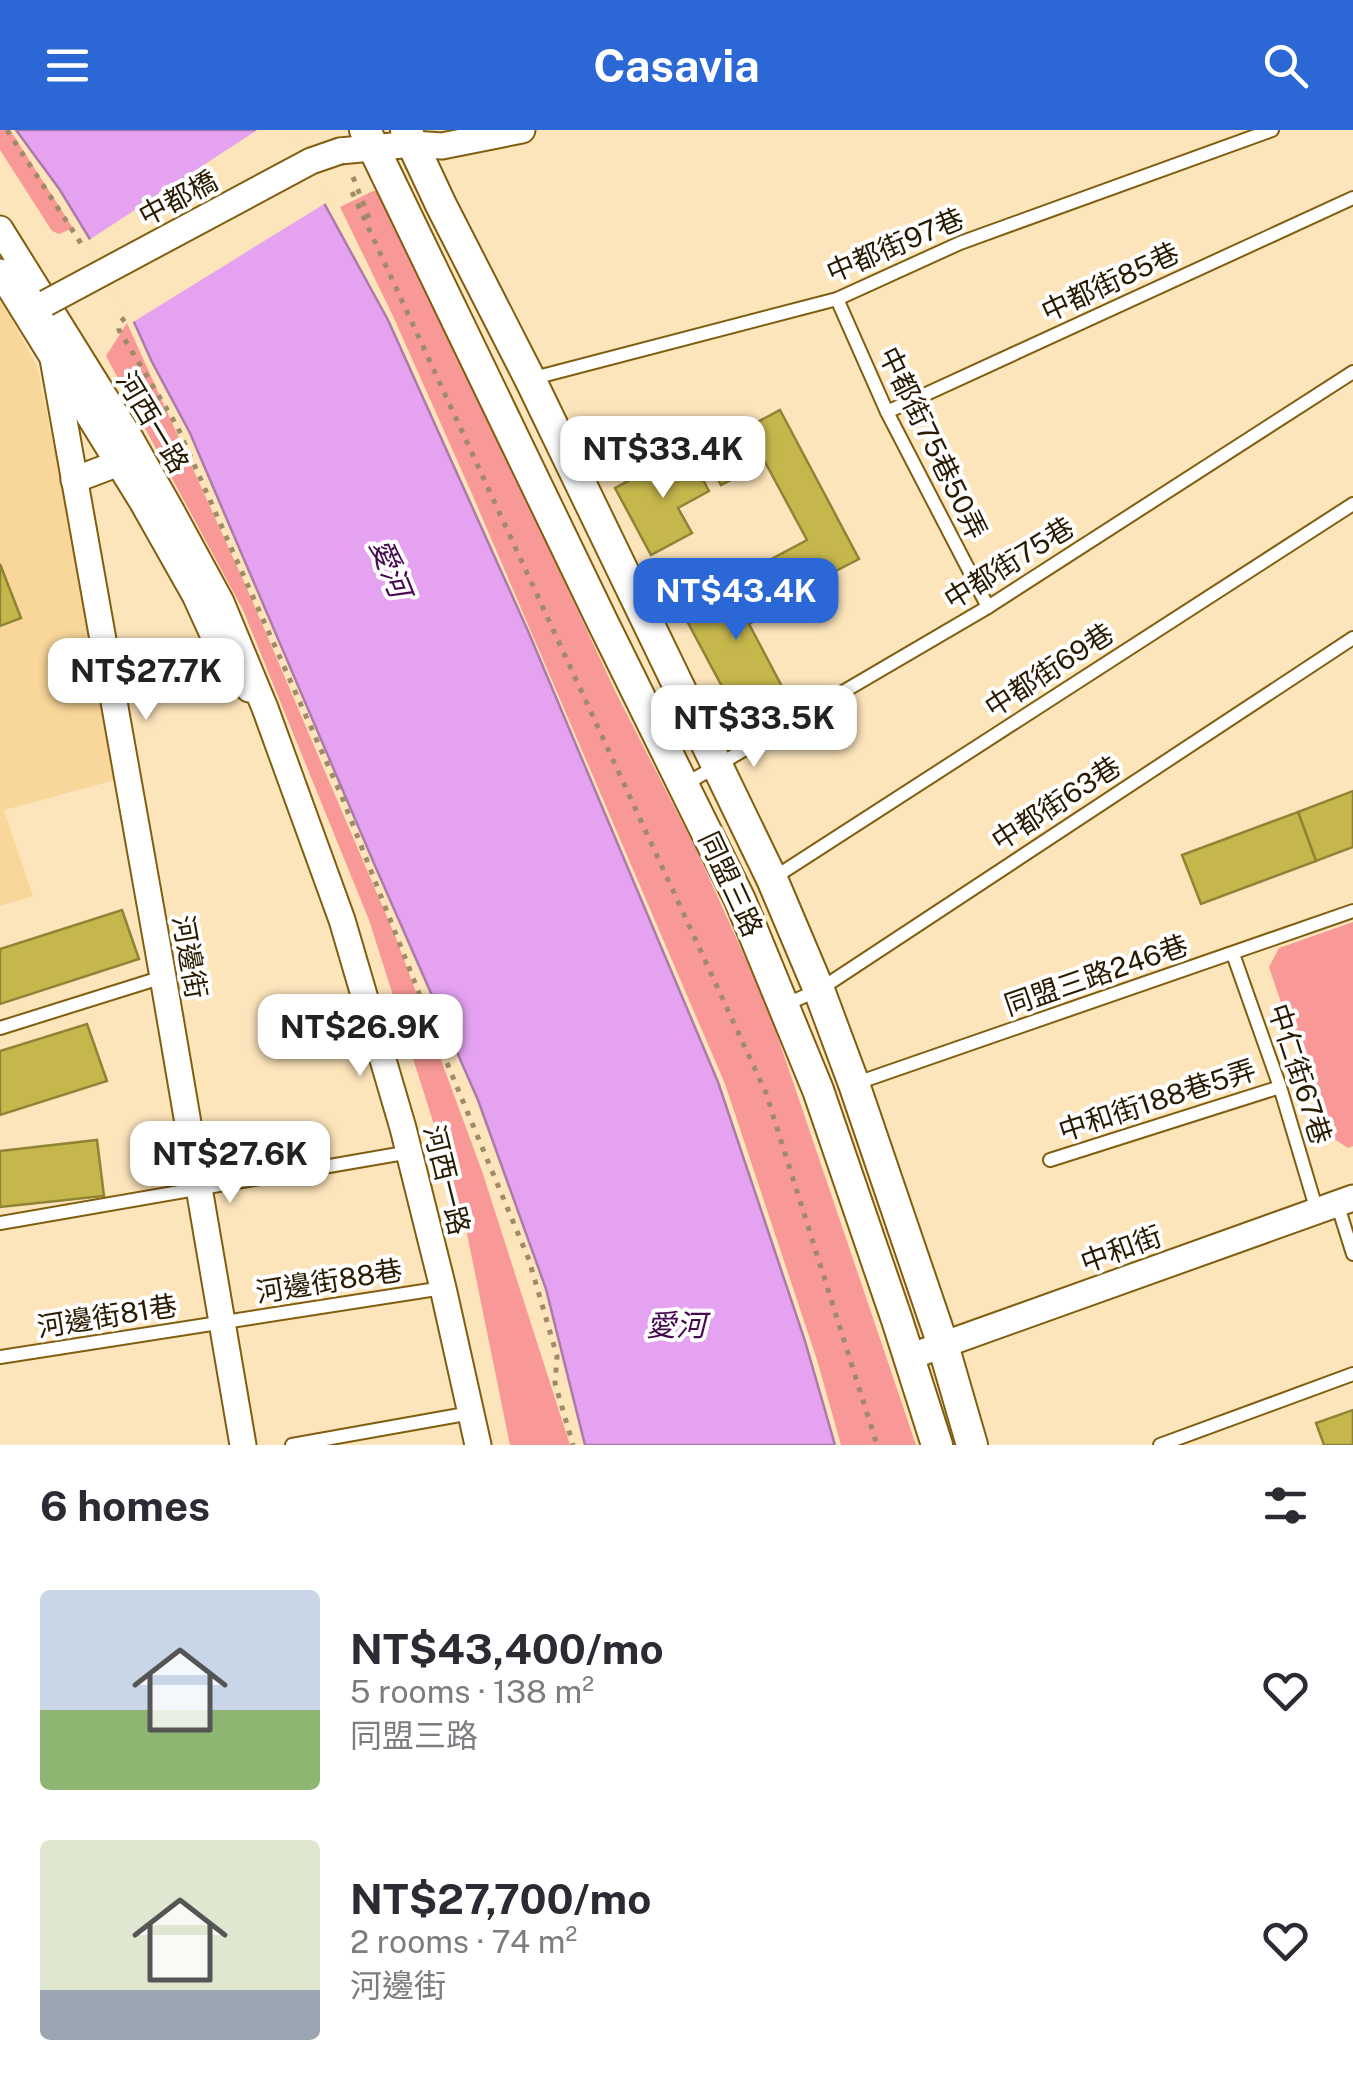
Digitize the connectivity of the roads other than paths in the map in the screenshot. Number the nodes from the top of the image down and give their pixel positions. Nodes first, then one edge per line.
1 (522, 130) edge
2 (1272, 130) edge
3 (410, 137) edge
4 (370, 138) edge
5 (1353, 198) edge
6 (0, 229) edge
7 (0, 272) edge
8 (837, 299) junction
9 (46, 303) junction
10 (52, 353) junction
11 (1353, 372) edge
12 (530, 379) junction
13 (888, 412) junction
14 (119, 464) junction
15 (74, 480) junction
16 (1353, 504) edge
17 (988, 607) junction
18 (1353, 638) edge
19 (265, 708) junction
20 (719, 766) junction
21 (684, 785) junction
22 (772, 878) junction
23 (1353, 910) edge
24 (1233, 954) junction
25 (163, 977) junction
26 (818, 990) junction
27 (784, 1006) junction
28 (0, 1028) edge
29 (854, 1084) junction
30 (1280, 1087) junction
31 (410, 1152) junction
32 (1050, 1160) dead end
33 (200, 1189) junction
34 (1336, 1204) edge
35 (0, 1223) edge
36 (1353, 1254) edge
37 (443, 1288) junction
38 (222, 1324) junction
39 (943, 1344) junction
40 (0, 1357) edge
41 (908, 1357) junction
42 (1353, 1374) edge
43 (472, 1412) junction
44 (243, 1445) edge
45 (292, 1445) edge
46 (478, 1445) edge
47 (937, 1445) edge
48 (972, 1445) edge
49 (1160, 1445) edge

1 - 3 street, 中都橋
2 - 8 lane, 中都街97巷
3 - 4 street, 中都橋
3 - 12 street, 同盟三路
4 - 9 street, 中都橋, bridge
4 - 21 street, 同盟三路
5 - 13 lane, 中都街85巷
6 - 9 street, 河西一路
7 - 10 street, 河西一路
8 - 12 lane, 中都街97巷
8 - 13 lane, 中都街75巷50弄
9 - 19 street, 河西一路
10 - 14 street, 河西一路
10 - 15 street, 河邊街
11 - 17 lane, 中都街75巷
12 - 20 street, 同盟三路
13 - 17 lane, 中都街75巷50弄
14 - 15 street
14 - 19 street, 河西一路
15 - 25 street, 河邊街
16 - 22 lane, 中都街69巷
17 - 20 lane, 中都街75巷
18 - 26 lane, 中都街63巷
19 - 31 street, 河西一路
20 - 21 lane, 中都街75巷
20 - 22 street, 同盟三路
21 - 27 street, 同盟三路
22 - 26 street, 同盟三路
23 - 24 lane, 同盟三路246巷
24 - 29 lane, 同盟三路246巷
24 - 30 lane, 中仁街67巷
25 - 28 lane
25 - 33 street, 河邊街
26 - 27 lane, 中都街63巷
26 - 29 street, 同盟三路
27 - 41 street, 同盟三路
29 - 39 street, 同盟三路
30 - 32 lane, 中和街188巷5弄
30 - 34 lane, 中仁街67巷
31 - 33 lane
31 - 37 street, 河西一路
33 - 35 lane
33 - 38 street, 河邊街
34 - 36 lane, 中仁街67巷
34 - 39 street, 中和街
37 - 38 lane, 河邊街88巷
37 - 43 street, 河西一路
38 - 40 lane, 河邊街81巷
38 - 44 street, 河邊街
39 - 41 street, 中和街
39 - 48 street, 同盟三路
41 - 47 street, 同盟三路
42 - 49 lane
43 - 45 lane
43 - 46 street, 河西一路

